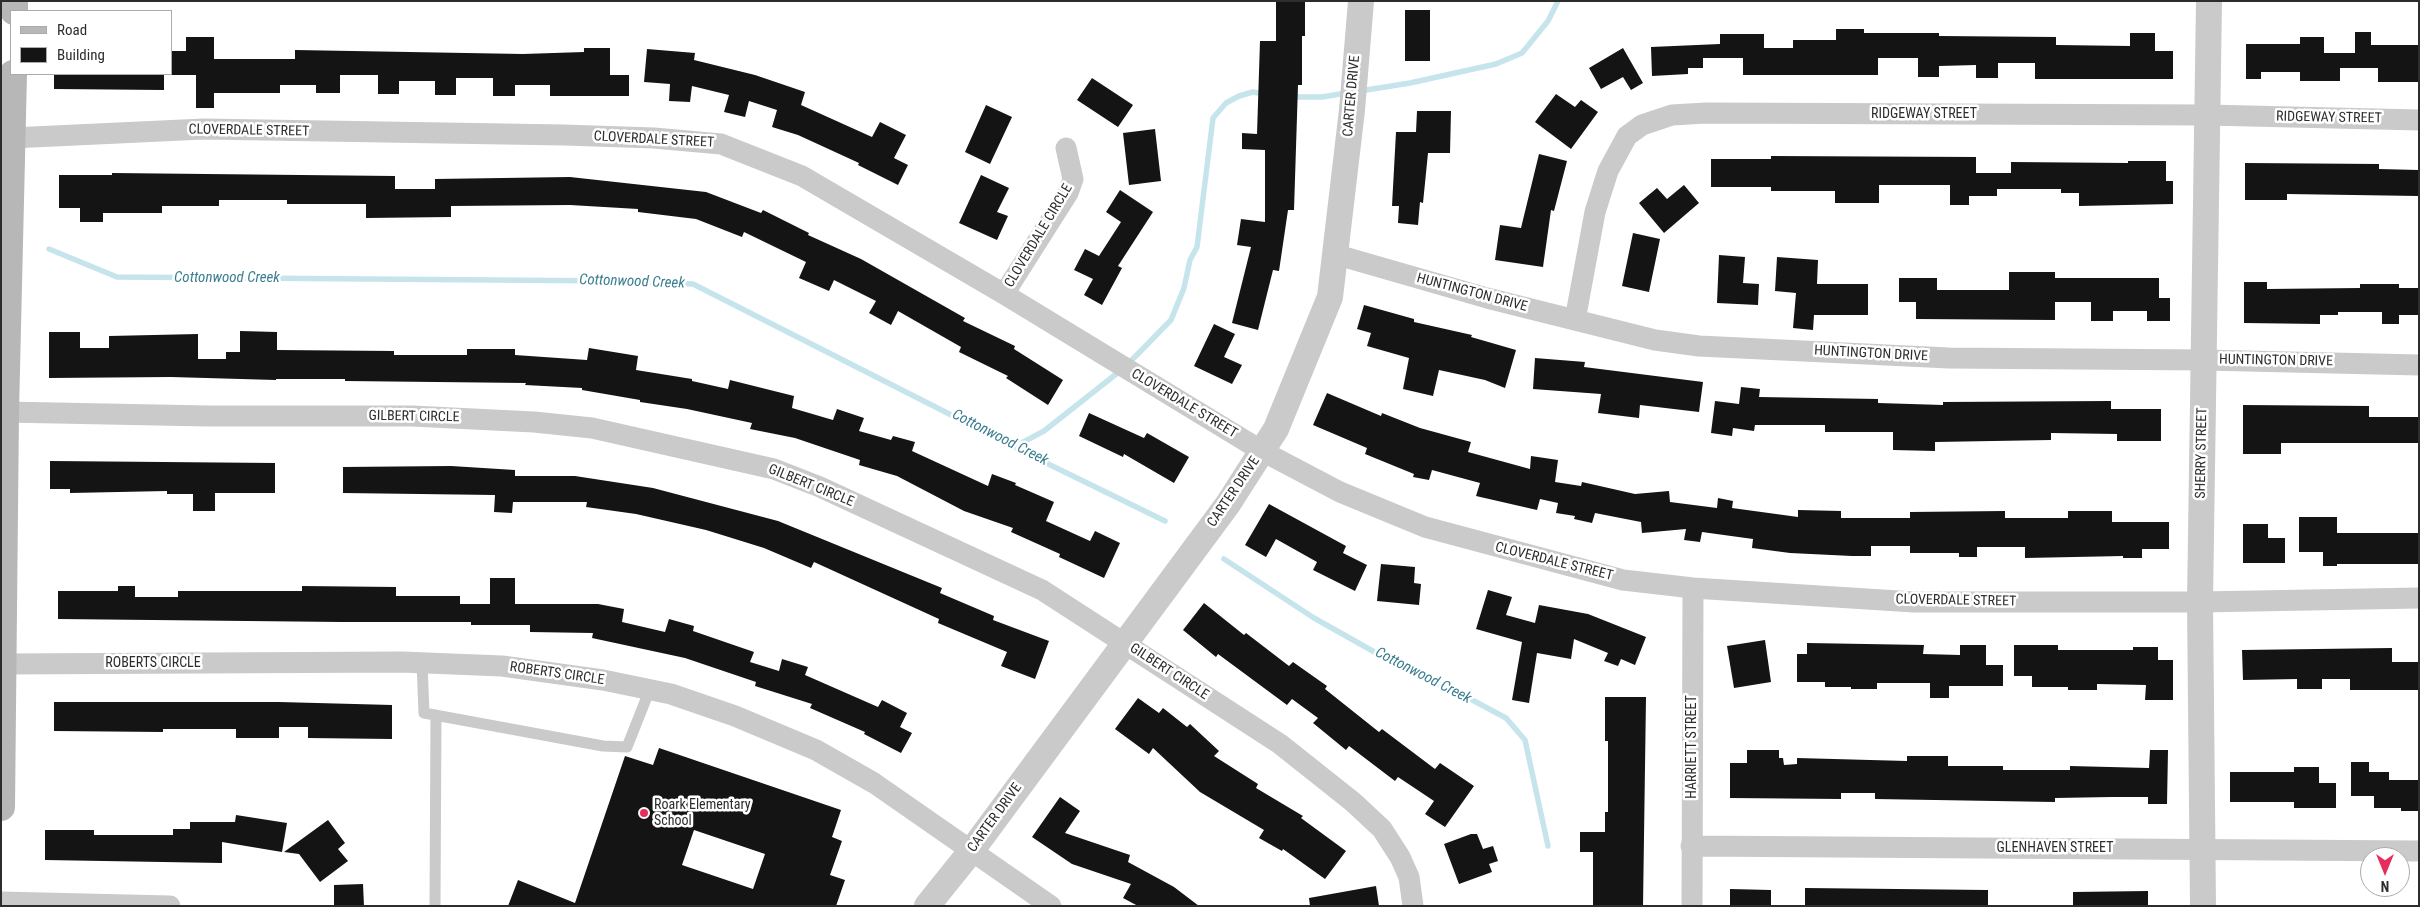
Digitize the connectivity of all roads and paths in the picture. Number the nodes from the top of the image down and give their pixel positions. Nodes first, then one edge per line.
1 (1361, 1) edge
2 (2209, 1) edge
3 (13, 75) edge
4 (2207, 116) junction
5 (2419, 120) edge
6 (12, 138) junction
7 (1066, 148) dead end
8 (1334, 254) junction
9 (1004, 294) junction
10 (1575, 320) junction
11 (2204, 360) junction
12 (2419, 365) edge
13 (5, 412) junction
14 (1262, 451) junction
15 (1693, 588) junction
16 (2419, 598) edge
17 (2200, 602) junction
18 (1124, 642) junction
19 (422, 663) junction
20 (4, 664) junction
21 (650, 689) junction
22 (436, 715) junction
23 (1, 807) edge
24 (1691, 846) junction
25 (972, 850) junction
26 (2203, 850) junction
27 (2419, 851) edge
28 (1, 902) edge
29 (170, 906) edge
30 (435, 906) edge
31 (927, 906) edge
32 (1051, 906) edge
33 (1413, 906) edge
34 (1692, 906) edge
35 (2203, 906) edge

1 - 8 street, CARTER DRIVE
2 - 4 street, SHERRY STREET
3 - 6 main road
4 - 5 street, RIDGEWAY STREET
4 - 10 street, RIDGEWAY STREET
4 - 11 street, SHERRY STREET
6 - 9 street, CLOVERDALE STREET
6 - 13 main road
7 - 9 street, CLOVERDALE CIRCLE
8 - 10 street, HUNTINGTON DRIVE
8 - 14 street, CARTER DRIVE
9 - 14 street, CLOVERDALE STREET
10 - 11 street, HUNTINGTON DRIVE
11 - 12 street, HUNTINGTON DRIVE
11 - 17 street, SHERRY STREET
13 - 18 street, GILBERT CIRCLE
13 - 20 main road
14 - 15 street, CLOVERDALE STREET
14 - 18 street, CARTER DRIVE
15 - 17 street, CLOVERDALE STREET
15 - 24 street, HARRIETT STREET
16 - 17 street, CLOVERDALE STREET
17 - 26 street, SHERRY STREET
18 - 25 street, CARTER DRIVE
18 - 33 street, GILBERT CIRCLE
19 - 20 street, ROBERTS CIRCLE
19 - 21 street, ROBERTS CIRCLE
19 - 22 lane
20 - 23 main road
21 - 22 lane
21 - 25 street, ROBERTS CIRCLE
22 - 30 lane
24 - 26 street, GLENHAVEN STREET
24 - 34 street, HARRIETT STREET
25 - 31 street, CARTER DRIVE
25 - 32 street, ROBERTS CIRCLE
26 - 27 street, GLENHAVEN STREET
26 - 35 street, SHERRY STREET
28 - 29 street

